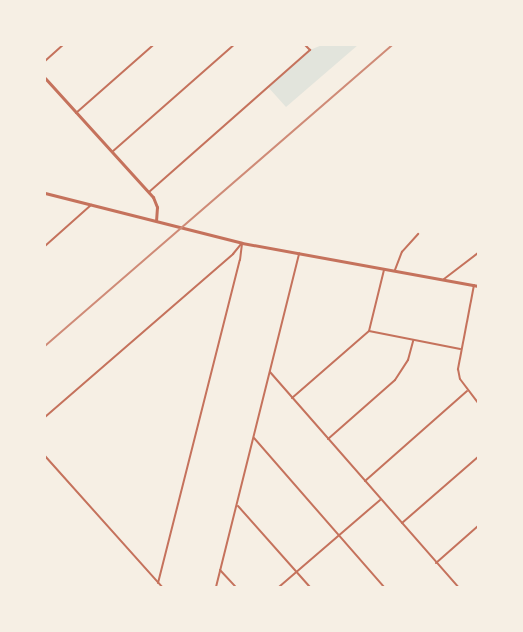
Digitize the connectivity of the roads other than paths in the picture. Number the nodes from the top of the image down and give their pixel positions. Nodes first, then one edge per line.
1 (63, 45) edge
2 (153, 45) edge
3 (234, 45) edge
4 (305, 45) edge
5 (45, 61) edge
6 (45, 78) edge
7 (76, 113) junction
8 (112, 152) junction
9 (149, 192) junction
10 (45, 193) edge
11 (92, 205) junction
12 (156, 220) junction
13 (418, 234) dead end
14 (242, 243) junction
15 (45, 246) edge
16 (299, 253) junction
17 (478, 253) edge
18 (384, 269) junction
19 (395, 271) junction
20 (442, 280) junction
21 (476, 285) edge
22 (369, 331) junction
23 (413, 341) junction
24 (461, 349) junction
25 (270, 372) junction
26 (467, 391) junction
27 (292, 398) junction
28 (478, 403) edge
29 (45, 417) edge
30 (254, 438) junction
31 (328, 439) junction
32 (45, 456) edge
33 (478, 457) edge
34 (365, 481) junction
35 (381, 499) junction
36 (237, 505) junction
37 (402, 523) junction
38 (478, 526) edge
39 (338, 535) junction
40 (436, 563) junction
41 (220, 570) junction
42 (296, 572) junction
43 (158, 583) junction
44 (162, 587) edge
45 (216, 587) edge
46 (236, 587) edge
47 (279, 587) edge
48 (309, 587) edge
49 (384, 587) edge
50 (458, 587) edge

1 - 5 street
2 - 7 street
3 - 8 street
4 - 9 street
6 - 7 street
7 - 8 street
8 - 9 street
9 - 12 street
10 - 11 street
11 - 12 street
11 - 15 street
12 - 14 street
13 - 19 lane
14 - 16 street
14 - 29 street
14 - 43 street
16 - 18 street
16 - 25 street
17 - 20 street
18 - 19 street
18 - 22 street
19 - 20 street
20 - 21 street
21 - 24 street
22 - 23 street
22 - 27 street
23 - 24 street
23 - 31 street
24 - 26 street
25 - 27 street
25 - 30 street
26 - 28 street
26 - 34 street
27 - 31 street
30 - 36 street
30 - 39 street
31 - 34 street
32 - 43 street
33 - 37 street
34 - 35 street
35 - 37 street
35 - 39 lane
36 - 41 street
36 - 42 street
37 - 40 street
38 - 40 street
39 - 42 lane
39 - 49 street
40 - 50 street
41 - 45 street
41 - 46 street
42 - 47 lane
42 - 48 street
43 - 44 street

